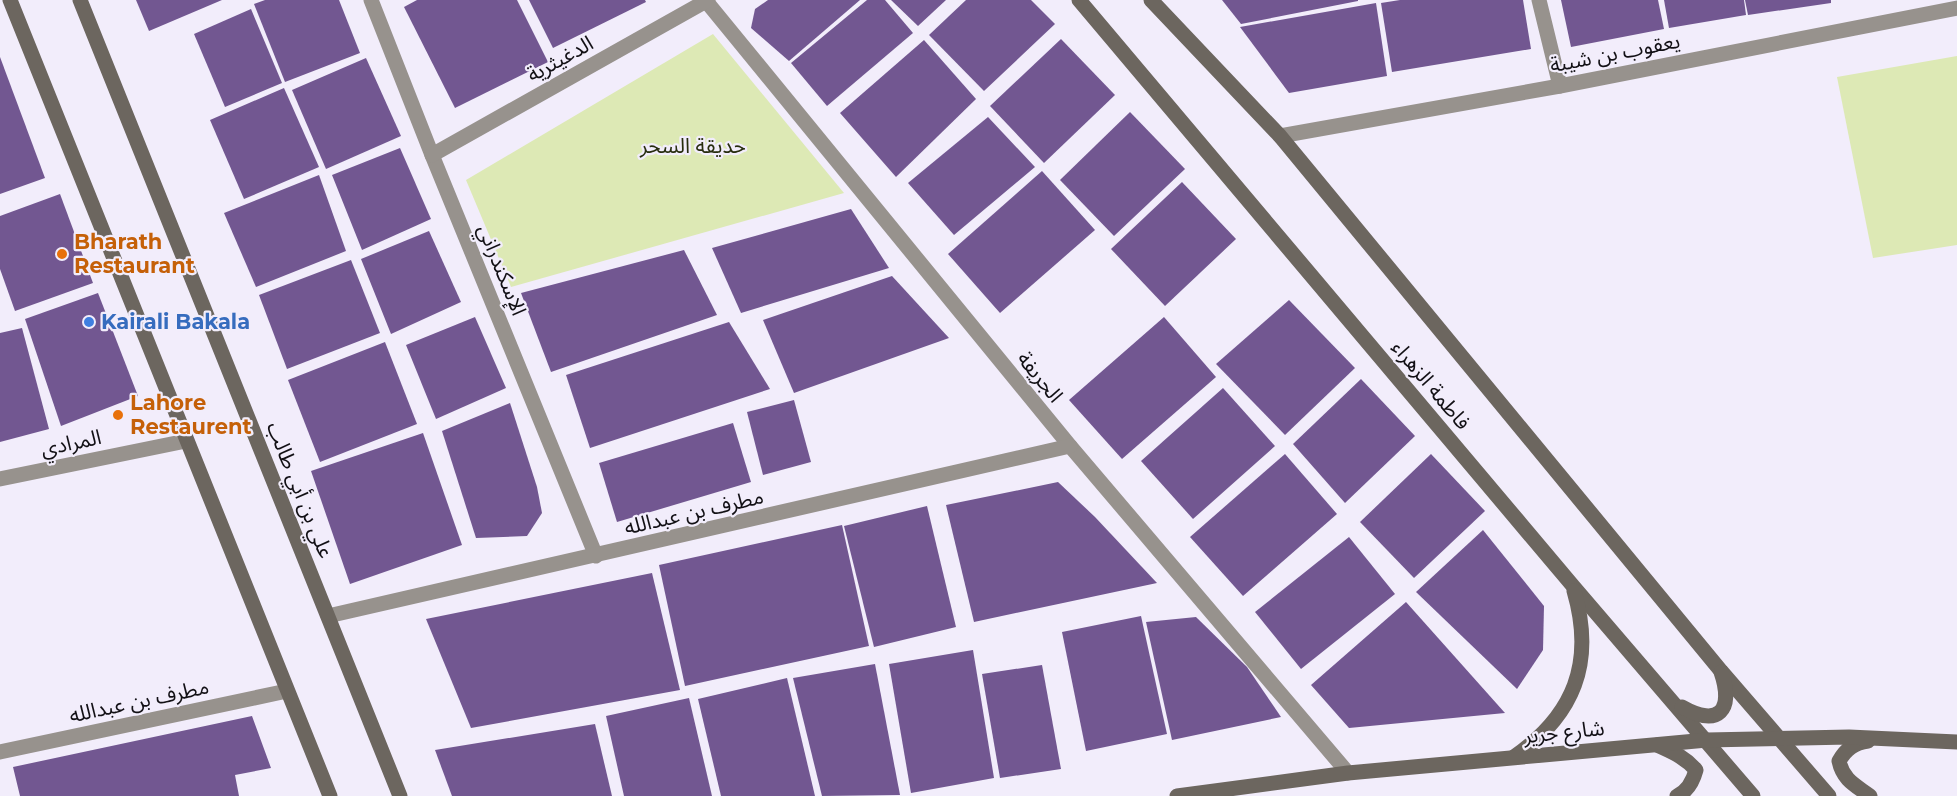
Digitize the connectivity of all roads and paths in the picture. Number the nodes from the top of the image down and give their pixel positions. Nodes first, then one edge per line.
1 (10, 0) edge
2 (80, 0) edge
3 (371, 0) edge
4 (1079, 0) edge
5 (1151, 0) edge
6 (1539, 0) edge
7 (707, 1) edge
8 (1957, 8) edge
9 (1560, 86) junction
10 (1280, 136) junction
11 (432, 155) junction
12 (186, 441) junction
13 (1070, 447) junction
14 (0, 479) edge
15 (596, 556) junction
16 (1573, 586) junction
17 (328, 616) junction
18 (1720, 670) junction
19 (287, 691) junction
20 (1674, 702) junction
21 (1778, 737) junction
22 (1895, 739) junction
23 (1707, 740) junction
24 (1957, 742) edge
25 (1654, 744) junction
26 (0, 752) edge
27 (1511, 759) junction
28 (1348, 773) junction
29 (330, 796) edge
30 (400, 796) edge
31 (1177, 796) edge
32 (1677, 796) edge
33 (1753, 796) edge
34 (1829, 796) edge
35 (1870, 796) edge

1 - 12 main road
2 - 17 main road, علي بن أبي طالب
3 - 11 street, الإسكندراني
4 - 16 main road, فاطمة الزهراء
5 - 10 main road
6 - 9 street
7 - 11 street, الدغيثرية
7 - 13 street, الجريفة
8 - 9 street, يعقوب بن شيبة
9 - 10 street, يعقوب بن شيبة
10 - 18 main road
11 - 15 street, الإسكندراني
12 - 14 street, المرادي
12 - 19 main road
13 - 15 street, مطرف بن عبدالله
13 - 28 street, الجريفة
15 - 17 street, مطرف بن عبدالله
16 - 20 main road, فاطمة الزهراء
16 - 27 main road
17 - 30 main road, علي بن أبي طالب
18 - 20 main road
18 - 21 main road
19 - 26 street, مطرف بن عبدالله
19 - 29 main road
20 - 23 main road, فاطمة الزهراء
21 - 22 main road, شارع جرير
21 - 23 main road, شارع جرير
21 - 34 main road
22 - 24 main road, شارع جرير
22 - 35 main road
23 - 25 main road, شارع جرير
23 - 33 main road, فاطمة الزهراء
25 - 27 main road, شارع جرير
25 - 32 main road
27 - 28 main road, شارع جرير
28 - 31 main road, شارع جرير

